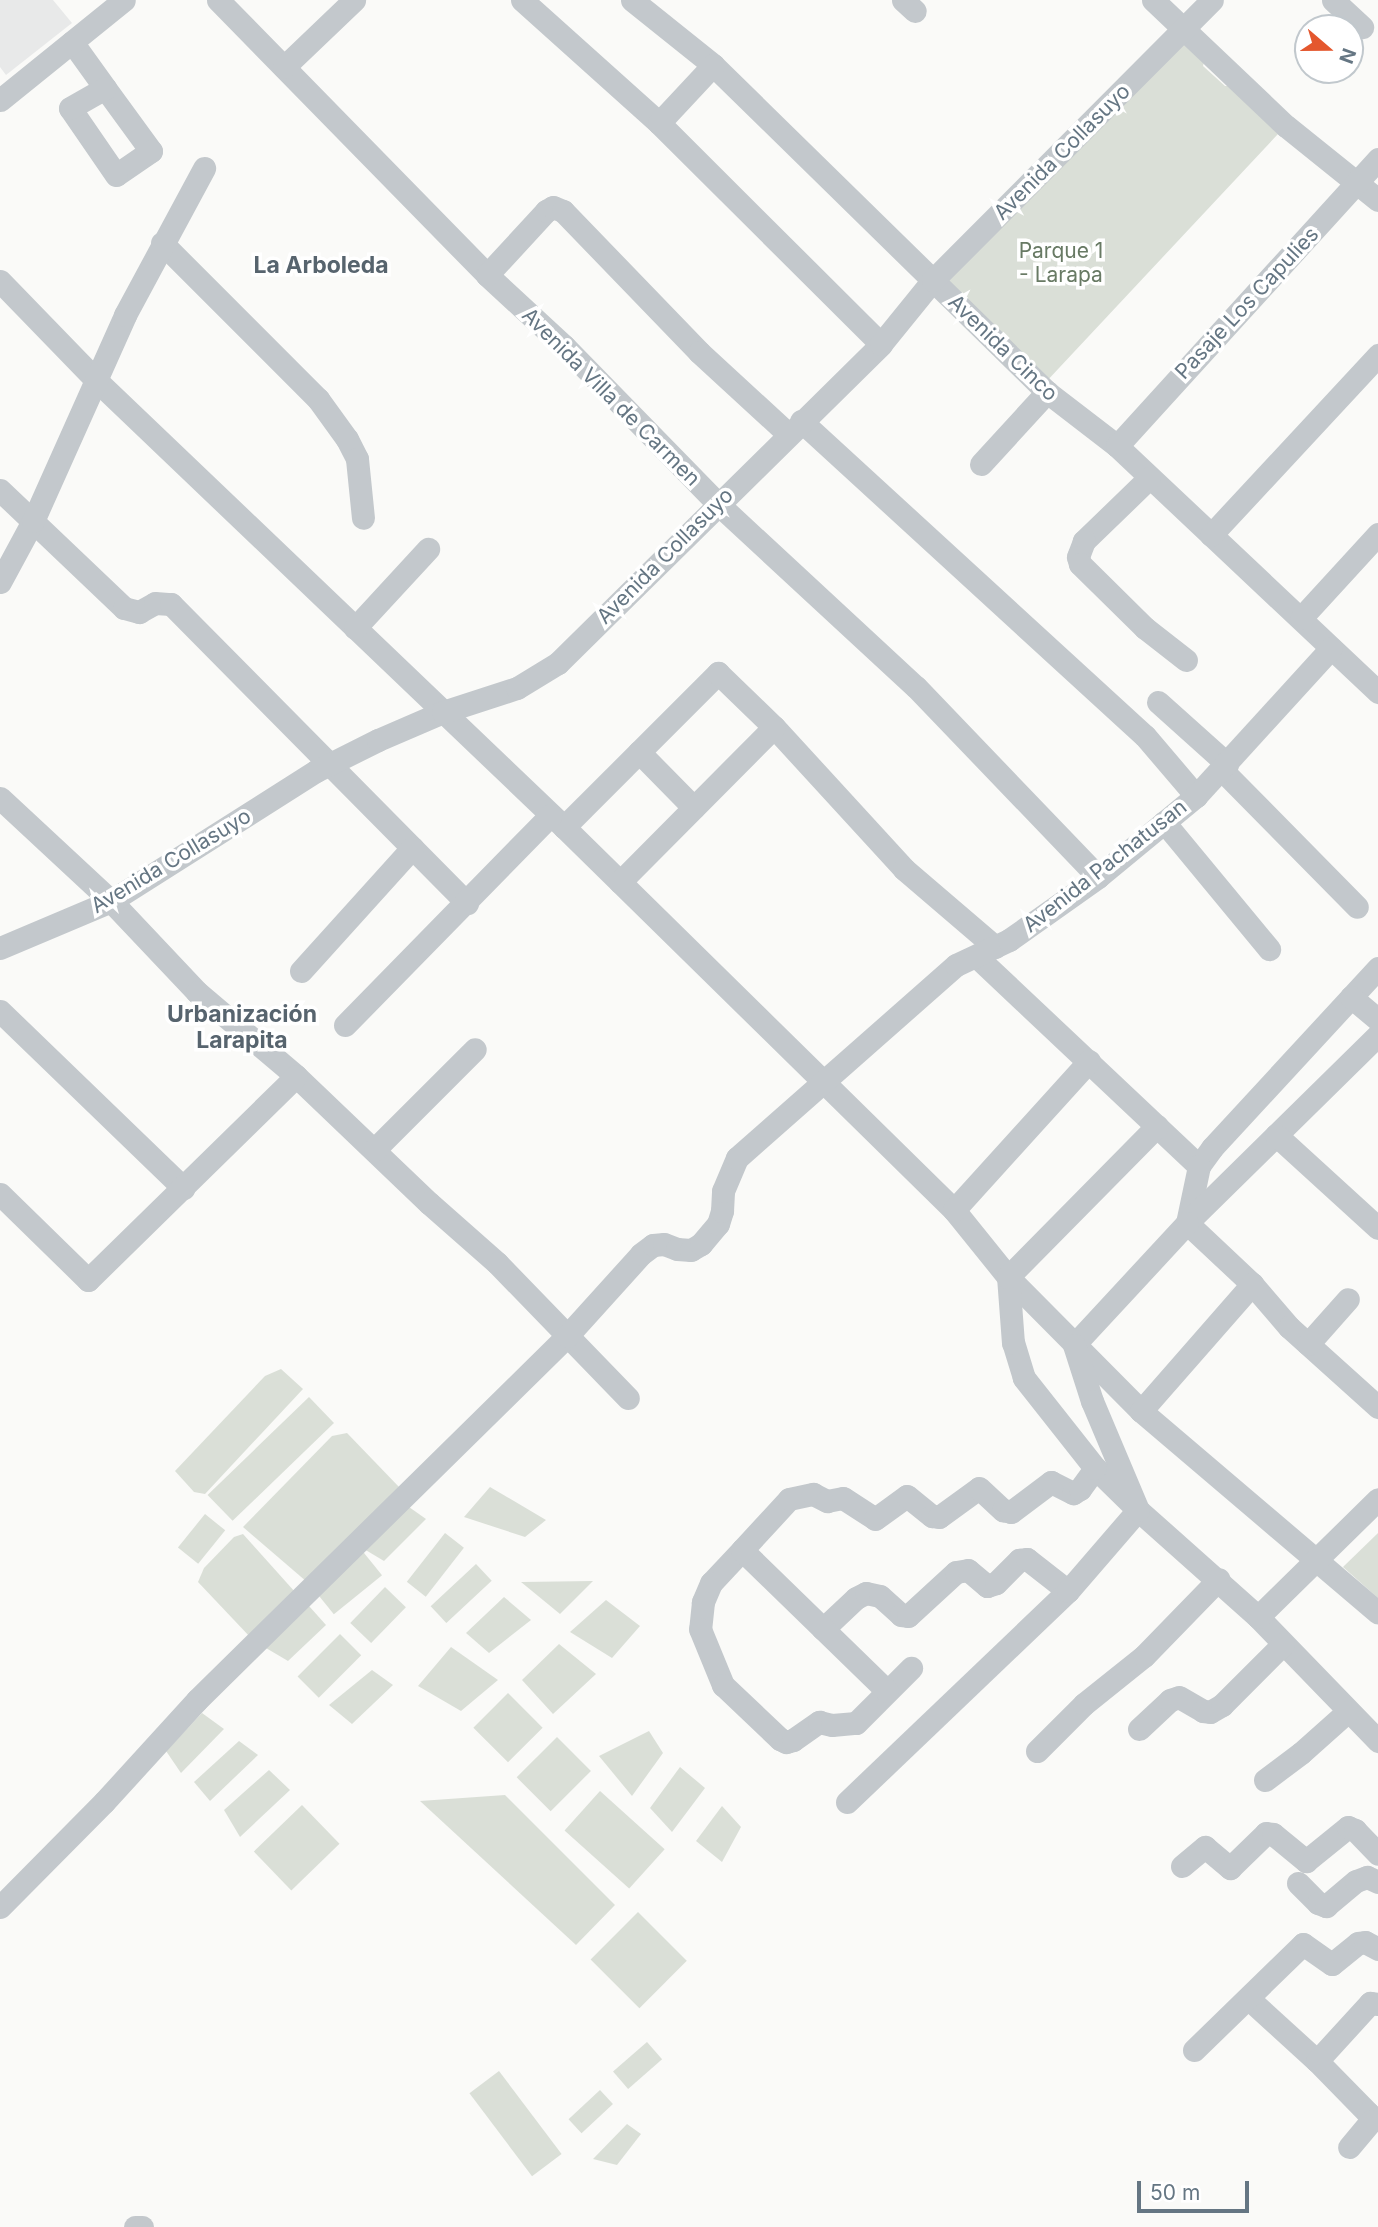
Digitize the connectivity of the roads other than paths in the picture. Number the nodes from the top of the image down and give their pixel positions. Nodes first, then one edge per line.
1 (124, 0) edge
2 (218, 0) edge
3 (354, 0) edge
4 (522, 0) edge
5 (1153, 0) edge
6 (1212, 0) edge
7 (1333, 0) edge
8 (638, 2) edge
9 (1348, 14) edge
10 (1183, 30) junction
11 (72, 42) junction
12 (713, 65) junction
13 (284, 67) junction
14 (105, 88) dead end
15 (0, 100) edge
16 (659, 123) junction
17 (1378, 159) edge
18 (204, 168) dead end
19 (1359, 182) junction
20 (1378, 200) edge
21 (162, 243) junction
22 (487, 275) junction
23 (933, 280) junction
24 (0, 281) edge
25 (881, 344) junction
26 (1378, 355) edge
27 (97, 381) junction
28 (1047, 393) junction
29 (794, 427) junction
30 (1117, 446) junction
31 (981, 464) dead end
32 (1149, 478) junction
33 (0, 490) edge
34 (717, 503) junction
35 (363, 518) dead end
36 (33, 521) junction
37 (1378, 534) edge
38 (1211, 535) junction
39 (428, 549) dead end
40 (0, 582) edge
41 (1301, 618) junction
42 (355, 628) junction
43 (1331, 648) junction
44 (1186, 660) dead end
45 (1378, 692) edge
46 (1158, 702) dead end
47 (443, 712) junction
48 (774, 727) junction
49 (639, 752) junction
50 (332, 764) junction
51 (1225, 767) junction
52 (1196, 796) junction
53 (0, 798) edge
54 (694, 808) junction
55 (558, 821) junction
56 (1164, 822) junction
57 (412, 848) junction
58 (1098, 877) junction
59 (620, 882) junction
60 (111, 901) junction
61 (467, 903) junction
62 (1357, 907) dead end
63 (0, 948) edge
64 (1269, 949) dead end
65 (986, 952) junction
66 (1378, 968) edge
67 (301, 971) dead end
68 (1351, 997) junction
69 (0, 1011) edge
70 (1378, 1020) edge
71 (345, 1025) dead end
72 (1378, 1035) edge
73 (475, 1049) dead end
74 (1089, 1061) junction
75 (296, 1076) junction
76 (823, 1082) junction
77 (1157, 1126) junction
78 (1276, 1135) junction
79 (375, 1149) junction
80 (1199, 1166) junction
81 (183, 1188) junction
82 (0, 1194) edge
83 (954, 1210) junction
84 (1187, 1223) junction
85 (1378, 1228) edge
86 (1008, 1277) junction
87 (1252, 1284) junction
88 (1348, 1299) dead end
89 (567, 1336) junction
90 (1308, 1343) junction
91 (1074, 1345) junction
92 (628, 1398) dead end
93 (1092, 1401) junction
94 (1378, 1407) edge
95 (1141, 1411) junction
96 (1063, 1423) junction
97 (1095, 1468) junction
98 (1378, 1499) edge
99 (1138, 1510) junction
100 (742, 1550) junction
101 (1317, 1560) junction
102 (1219, 1579) junction
103 (1068, 1591) junction
104 (1378, 1613) edge
105 (1258, 1618) junction
106 (823, 1629) junction
107 (1283, 1644) junction
108 (911, 1668) dead end
109 (887, 1691) junction
110 (1347, 1712) junction
111 (1139, 1729) dead end
112 (1378, 1741) edge
113 (1037, 1751) dead end
114 (1265, 1780) dead end
115 (847, 1802) dead end
116 (1378, 1854) edge
117 (1182, 1866) dead end
118 (1378, 1882) edge
119 (1298, 1883) dead end
120 (0, 1907) edge
121 (1378, 1949) edge
122 (1249, 1999) junction
123 (1378, 2004) edge
124 (1194, 2050) dead end
125 (1317, 2061) junction
126 (1349, 2147) dead end
127 (135, 2227) edge
128 (142, 2227) edge

1 - 11 street
2 - 13 street, Avenida Villa de Carmen
3 - 13 street
4 - 16 street
5 - 10 street
6 - 10 street, Avenida Collasuyo
7 - 9 street
8 - 12 street, Avenida Cinco
10 - 19 street
10 - 23 street, Avenida Collasuyo
11 - 14 street
11 - 15 street
12 - 16 street
12 - 23 street, Avenida Cinco
13 - 22 street, Avenida Villa de Carmen
16 - 25 street
17 - 19 street, Pasaje Los Capulies
18 - 21 street
19 - 20 street
19 - 30 street, Pasaje Los Capulies
21 - 27 street
21 - 35 street
22 - 29 street
22 - 34 street, Avenida Villa de Carmen
23 - 25 street, Avenida Collasuyo
23 - 28 street, Avenida Cinco
24 - 27 street
25 - 29 street, Avenida Collasuyo
26 - 38 street
27 - 36 street
27 - 42 street
28 - 30 street, Avenida Cinco
28 - 31 street
29 - 34 street, Avenida Collasuyo
29 - 52 street
30 - 32 street, Avenida Cinco
32 - 38 street, Avenida Cinco
32 - 44 street
33 - 36 street
34 - 47 street, Avenida Collasuyo
34 - 58 street, Avenida Villa de Carmen
36 - 40 street
36 - 50 street
37 - 41 street
38 - 41 street, Avenida Cinco
39 - 42 street
41 - 43 street, Avenida Cinco
42 - 47 street
43 - 45 street, Avenida Cinco
43 - 51 street, Avenida Pachatusan
46 - 51 street
47 - 50 street, Avenida Collasuyo
47 - 55 street
48 - 49 street
48 - 54 street
48 - 65 street
49 - 54 street
49 - 55 street
50 - 57 street
50 - 60 street, Avenida Collasuyo
51 - 52 street, Avenida Pachatusan
51 - 62 street
52 - 56 street, Avenida Pachatusan
53 - 60 street
54 - 59 street
55 - 59 street
55 - 61 street
56 - 58 street, Avenida Pachatusan
56 - 64 street
57 - 61 street
57 - 67 street
58 - 65 street, Avenida Pachatusan
59 - 76 street
60 - 63 street, Avenida Collasuyo
60 - 75 street
61 - 71 street
65 - 74 street
65 - 76 street, Avenida Pachatusan
66 - 68 street
68 - 70 street
68 - 80 street
69 - 81 street
72 - 78 street
73 - 79 street
74 - 77 street
74 - 83 street
75 - 79 street
75 - 81 street
76 - 83 street
76 - 89 street, Avenida Pachatusan
77 - 80 street
77 - 86 street
78 - 84 street
78 - 85 street
79 - 89 street
80 - 84 street
81 - 82 street
83 - 86 street
84 - 87 street
84 - 91 street
86 - 91 street
86 - 96 street
87 - 90 street
87 - 95 street
88 - 90 street
89 - 92 street
89 - 120 street
90 - 94 street
91 - 93 street
91 - 95 street
93 - 96 street
93 - 99 street
95 - 101 street
96 - 97 street
97 - 99 street
97 - 100 street
98 - 101 street
99 - 102 street
99 - 103 street
100 - 106 street
100 - 109 street
101 - 104 street
101 - 105 street
102 - 105 street
102 - 113 street
103 - 106 street
103 - 115 street
105 - 107 street
106 - 109 street
107 - 110 street
107 - 111 street
108 - 109 street
110 - 112 street
110 - 114 street
116 - 117 street
118 - 119 street
121 - 122 street
122 - 124 street
122 - 125 street
123 - 125 street
125 - 126 street
127 - 128 street

